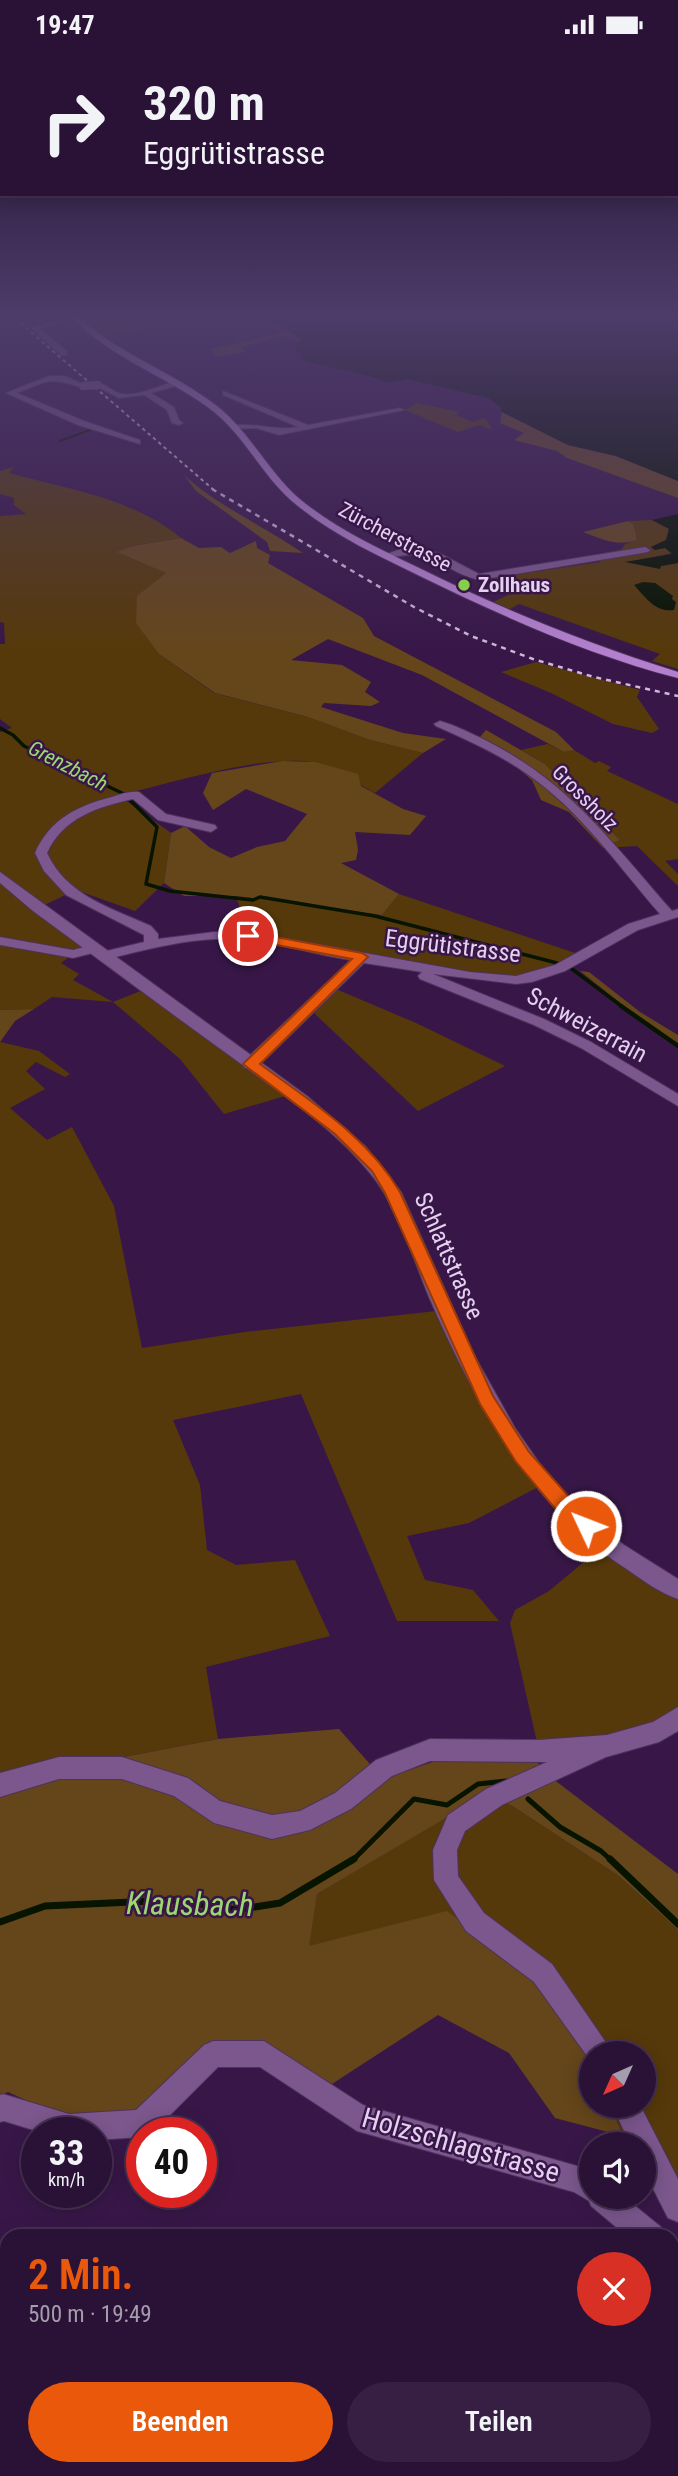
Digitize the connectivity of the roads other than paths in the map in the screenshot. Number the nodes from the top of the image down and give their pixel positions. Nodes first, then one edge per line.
1 (102, 427) edge
2 (236, 427) edge
3 (260, 427) edge
4 (311, 427) edge
5 (307, 428) joint
6 (133, 439) dead end
7 (645, 550) dead end
8 (386, 556) junction
9 (678, 674) edge
10 (440, 724) dead end
11 (211, 828) dead end
12 (0, 876) edge
13 (673, 914) edge
14 (0, 941) edge
15 (151, 944) junction
16 (98, 953) junction
17 (362, 957) junction
18 (393, 963) junction
19 (250, 1064) junction
20 (678, 1101) edge
21 (678, 1590) edge
22 (678, 1718) edge
23 (607, 1747) junction
24 (0, 1785) edge
25 (590, 2041) edge
26 (0, 2109) edge
27 (632, 2118) edge
28 (579, 2179) edge
29 (678, 2208) edge
30 (617, 2209) edge
31 (641, 2229) edge

1 - 6 street, bridge
2 - 8 main road, Zürcherstrasse
3 - 5 street
4 - 5 street
7 - 8 street
8 - 9 main road, Zürcherstrasse
10 - 13 street, Grossholz
11 - 15 street
12 - 16 street, Schlattstrasse
13 - 18 street, Eggrütistrasse
14 - 16 street
15 - 16 street
15 - 17 street
16 - 19 street, Schlattstrasse
17 - 18 street, Eggrütistrasse
17 - 19 street, Eggrütistrasse
18 - 20 street, Schweizerrain
19 - 21 street, Schlattstrasse
22 - 23 street
23 - 24 street
23 - 25 street
26 - 28 street, Holzschlagstrasse
27 - 29 street
30 - 31 street

